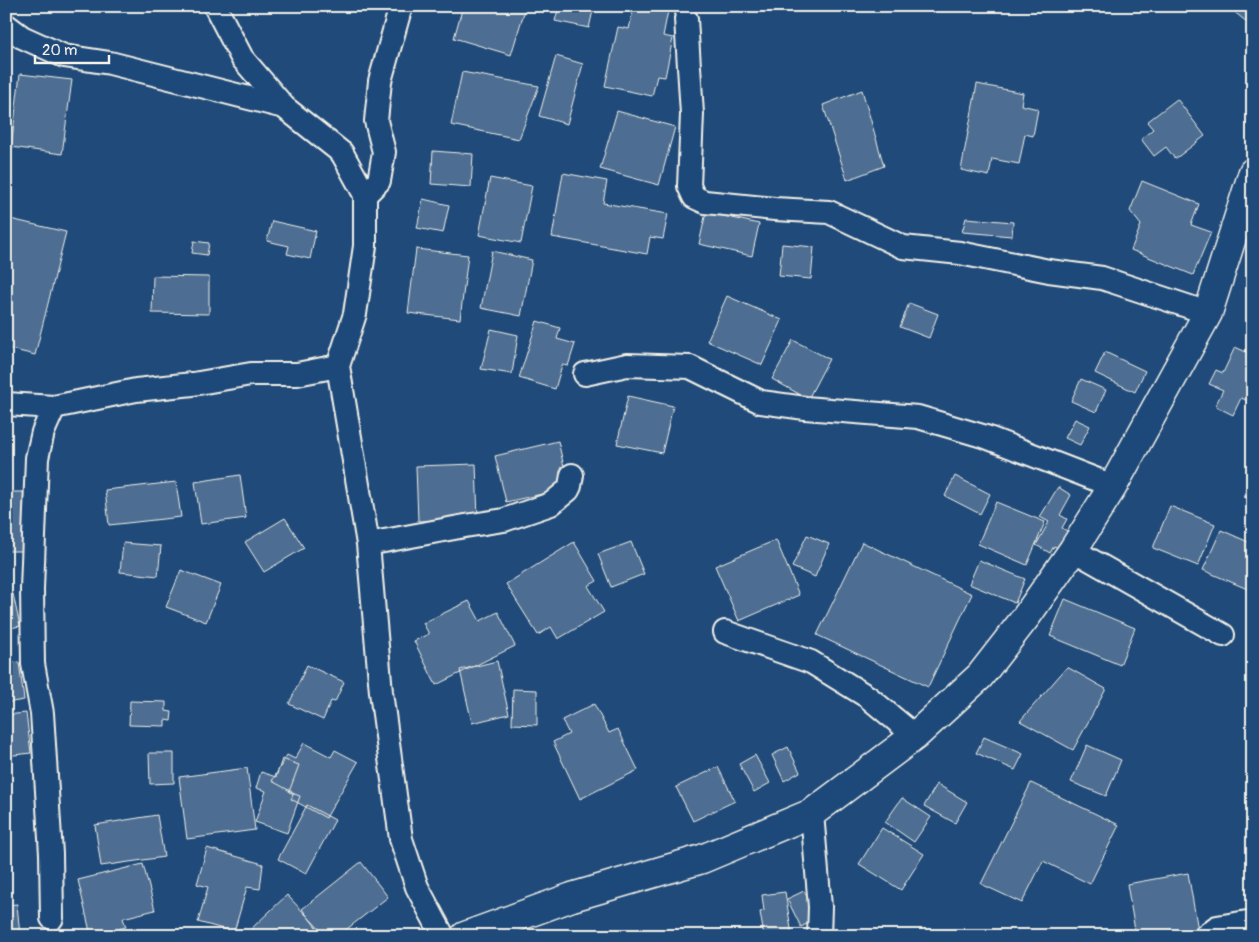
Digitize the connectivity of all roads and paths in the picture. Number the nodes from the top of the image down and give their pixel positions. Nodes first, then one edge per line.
1 (215, 6) edge
2 (401, 6) edge
3 (686, 19) dead end
4 (6, 25) edge
5 (284, 107) junction
6 (1253, 172) edge
7 (365, 195) junction
8 (1208, 313) junction
9 (338, 366) junction
10 (585, 374) dead end
11 (6, 404) edge
12 (54, 407) junction
13 (572, 475) dead end
14 (1113, 486) junction
15 (368, 544) junction
16 (1073, 550) junction
17 (725, 632) dead end
18 (1223, 635) dead end
19 (915, 736) junction
20 (812, 813) junction
21 (52, 918) dead end
22 (1253, 921) edge
23 (443, 936) edge
24 (465, 936) edge
25 (819, 936) edge
26 (1205, 936) edge

1 - 5 street
2 - 7 street
3 - 8 street
4 - 5 street
5 - 7 street
6 - 8 main road
7 - 9 street
8 - 14 main road
9 - 12 street
9 - 15 street
10 - 14 street
11 - 12 street
12 - 21 street
13 - 15 street
14 - 16 main road
15 - 23 street
16 - 18 street
16 - 19 main road
17 - 19 street
19 - 20 main road
20 - 24 main road
20 - 25 street
22 - 26 street

